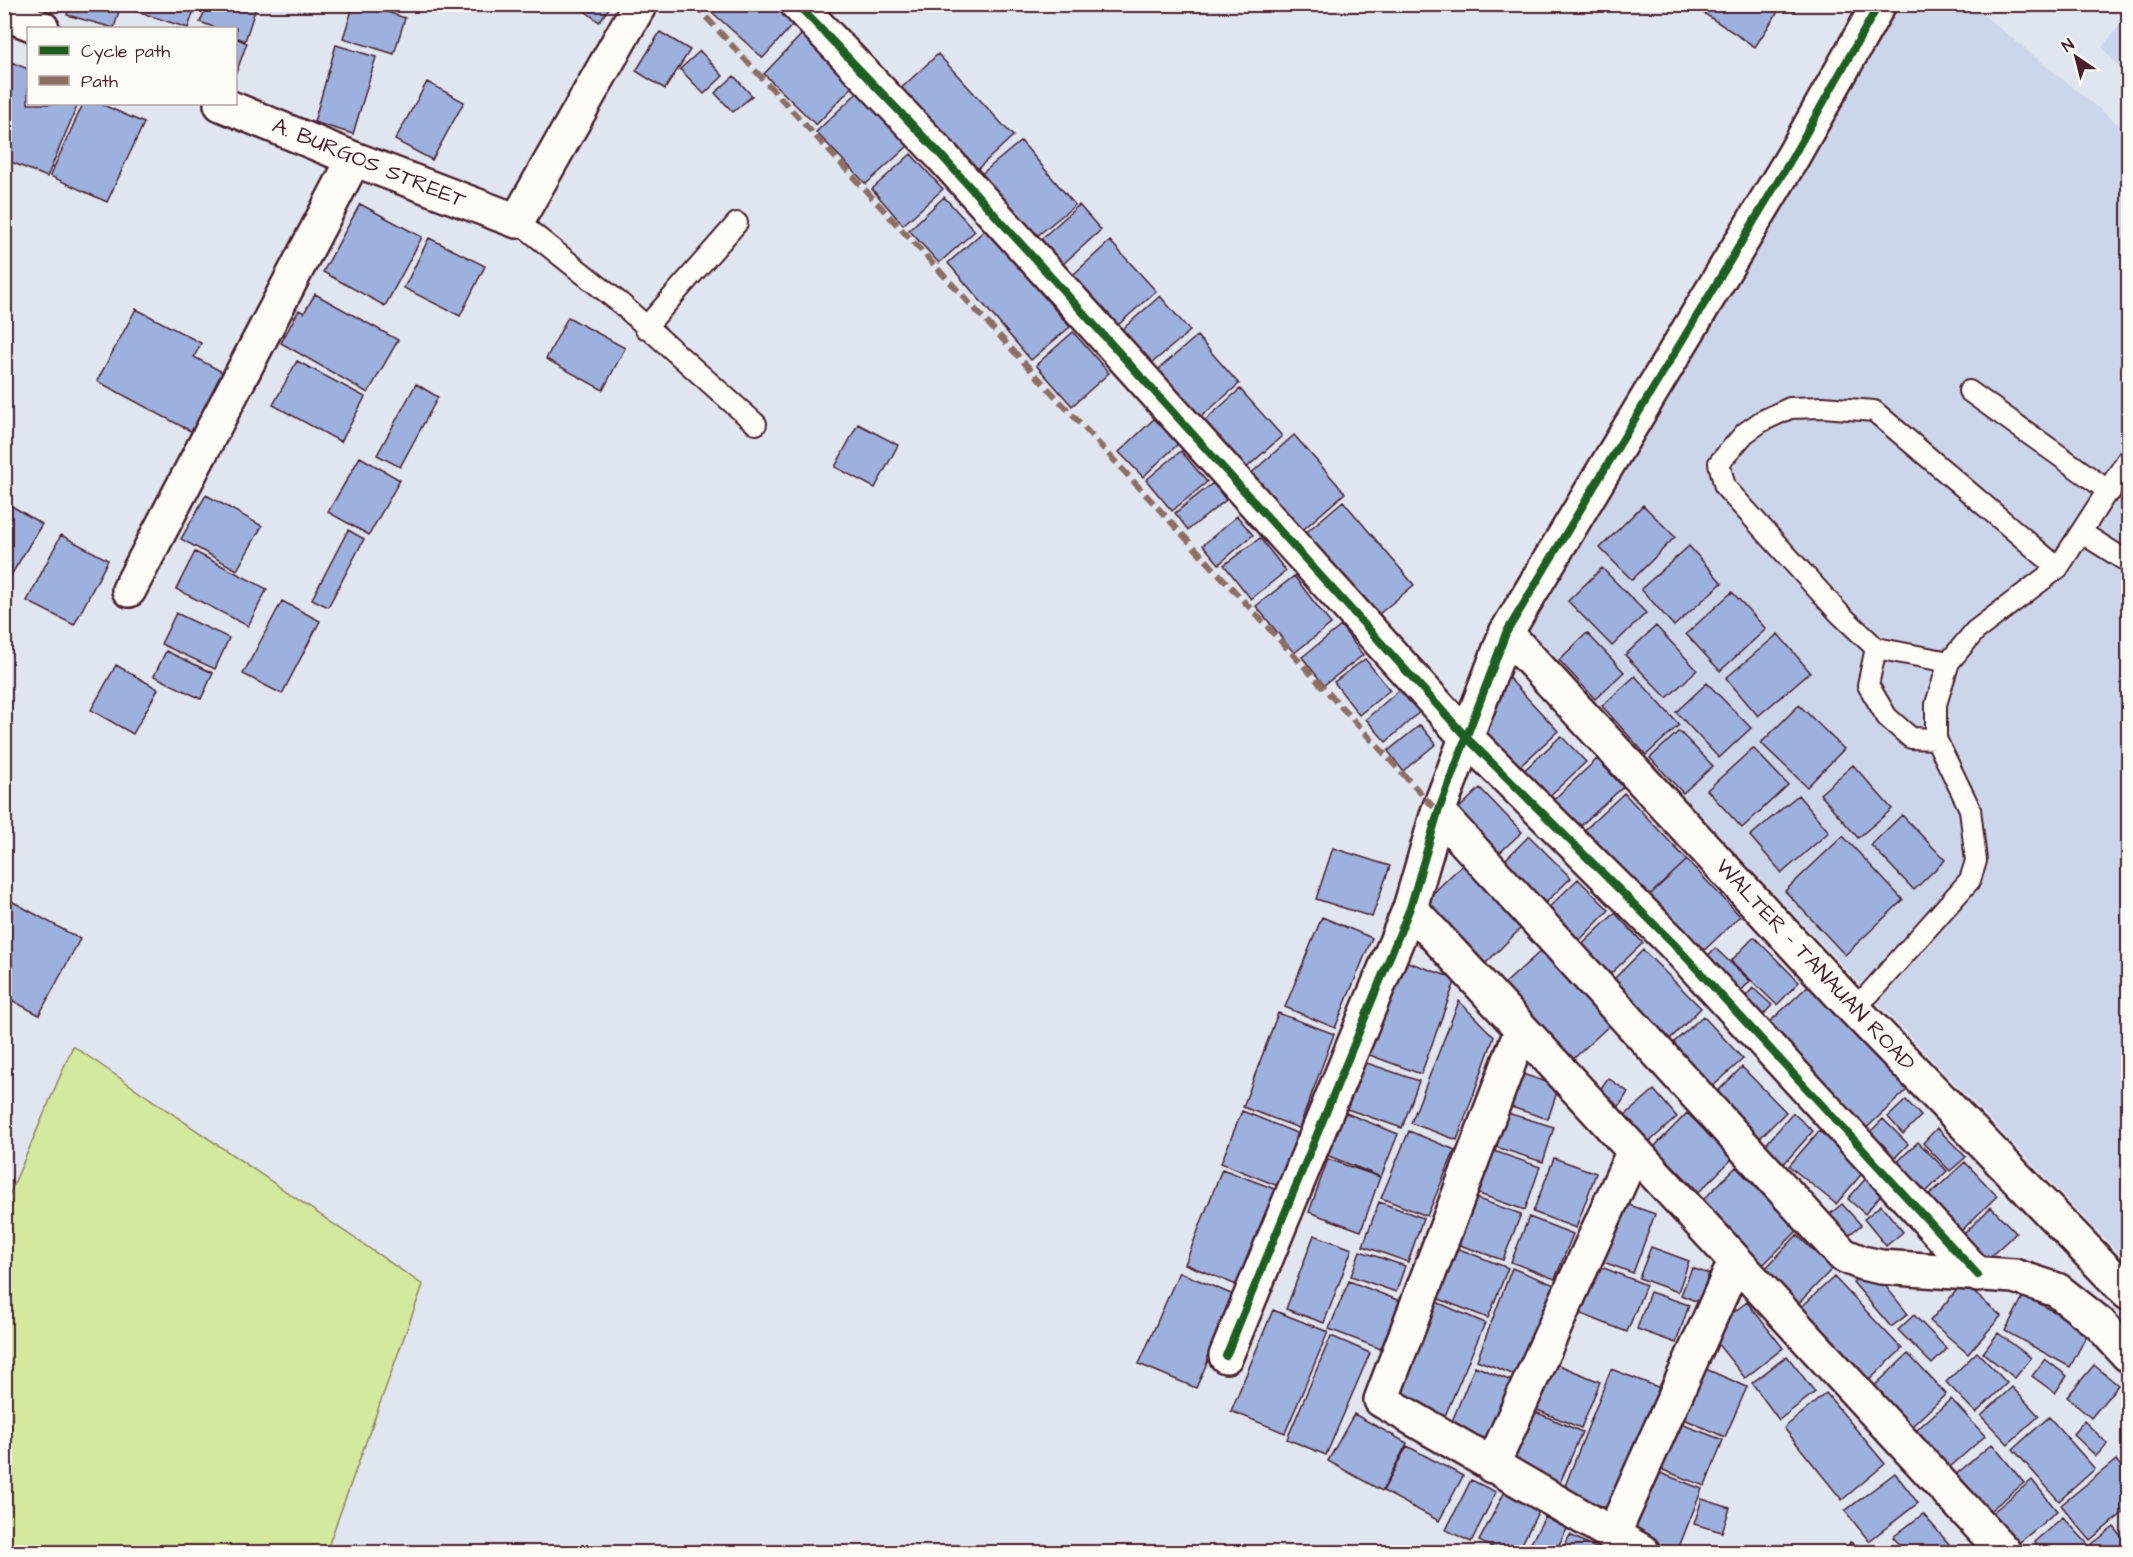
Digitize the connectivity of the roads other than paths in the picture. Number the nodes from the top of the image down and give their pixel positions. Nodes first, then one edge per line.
1 (640, 4) edge
2 (797, 4) edge
3 (1880, 4) edge
4 (4, 13) edge
5 (39, 27) edge
6 (223, 105) edge
7 (354, 159) junction
8 (517, 221) junction
9 (737, 223) dead end
10 (645, 328) junction
11 (1969, 391) dead end
12 (756, 424) dead end
13 (2128, 459) edge
14 (2110, 492) junction
15 (2082, 532) junction
16 (2128, 562) edge
17 (2058, 568) junction
18 (129, 590) dead end
19 (1506, 633) junction
20 (1876, 648) junction
21 (1949, 662) junction
22 (1466, 737) junction
23 (1936, 739) junction
24 (1438, 812) junction
25 (1410, 908) junction
26 (1852, 1007) junction
27 (1521, 1031) junction
28 (1633, 1153) junction
29 (1735, 1262) junction
30 (1978, 1275) junction
31 (2128, 1293) edge
32 (2128, 1354) edge
33 (1226, 1356) dead end
34 (1492, 1466) junction
35 (1613, 1535) junction
36 (1644, 1552) edge
37 (2004, 1552) edge

1 - 8 street
2 - 22 street
3 - 19 street
4 - 5 street
6 - 7 street, A. BURGOS STREET
7 - 8 street, A. BURGOS STREET
7 - 18 street
8 - 10 lane
9 - 10 lane
10 - 12 lane
11 - 14 lane
13 - 14 lane
14 - 15 lane
15 - 16 lane
15 - 17 lane
17 - 20 lane
17 - 21 lane
19 - 22 street
19 - 26 street, WALTER - TANAUAN ROAD
20 - 21 lane
20 - 23 lane
21 - 23 lane
22 - 24 street
22 - 30 street
23 - 26 lane
24 - 25 street
24 - 30 street
25 - 27 street
25 - 33 street
26 - 31 street, WALTER - TANAUAN ROAD
27 - 28 street
27 - 34 street
28 - 29 street
28 - 34 street
29 - 35 street
29 - 37 street
30 - 32 street
34 - 35 street
35 - 36 street

